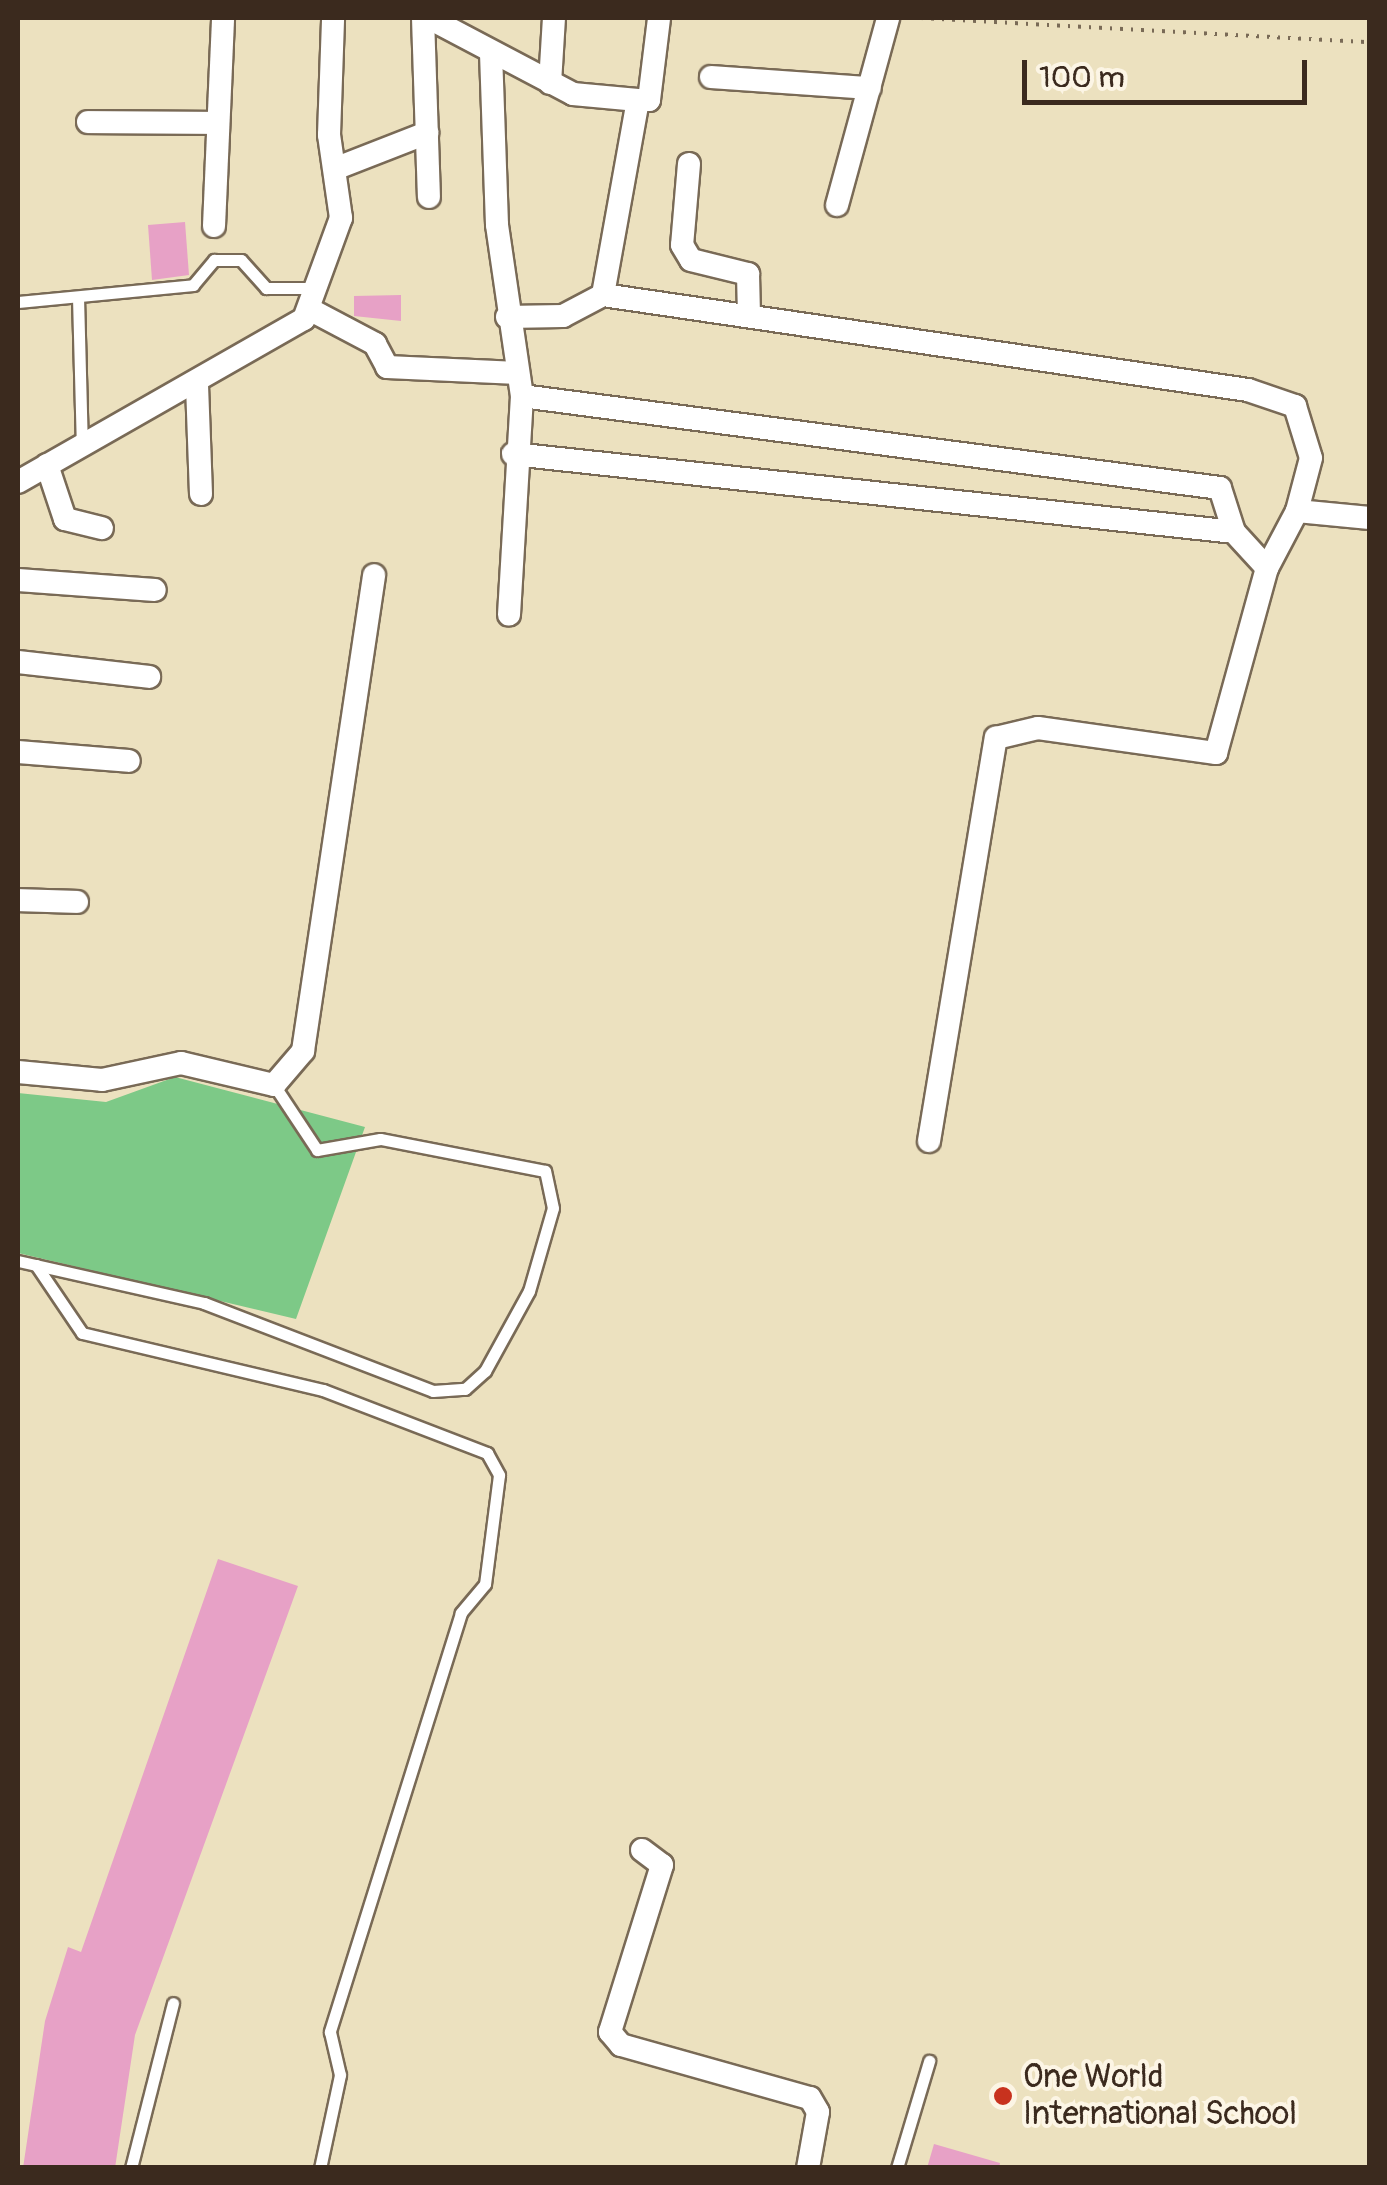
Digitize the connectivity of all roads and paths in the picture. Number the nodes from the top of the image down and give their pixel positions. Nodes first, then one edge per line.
1 (223, 18) edge
2 (333, 18) edge
3 (426, 18) edge
4 (554, 18) edge
5 (658, 18) edge
6 (888, 18) edge
7 (921, 18) edge
8 (1370, 42) edge
9 (491, 54) junction
10 (711, 77) dead end
11 (550, 83) junction
12 (870, 88) junction
13 (638, 100) junction
14 (88, 122) dead end
15 (216, 123) junction
16 (427, 133) junction
17 (690, 164) dead end
18 (337, 168) junction
19 (429, 197) dead end
20 (836, 204) dead end
21 (214, 226) dead end
22 (321, 288) junction
23 (603, 295) junction
24 (78, 297) junction
25 (18, 302) edge
26 (309, 310) junction
27 (749, 316) junction
28 (507, 317) junction
29 (196, 384) junction
30 (520, 384) junction
31 (82, 445) junction
32 (513, 454) junction
33 (47, 465) junction
34 (18, 482) edge
35 (200, 494) dead end
36 (1297, 512) junction
37 (1370, 518) edge
38 (102, 528) dead end
39 (1234, 532) junction
40 (1266, 568) junction
41 (374, 575) dead end
42 (18, 580) edge
43 (155, 590) dead end
44 (509, 615) dead end
45 (18, 662) edge
46 (150, 677) dead end
47 (18, 752) edge
48 (129, 761) dead end
49 (18, 900) edge
50 (78, 902) dead end
51 (18, 1072) edge
52 (274, 1085) junction
53 (929, 1141) dead end
54 (18, 1262) edge
55 (36, 1266) junction
56 (642, 1850) dead end
57 (172, 2003) dead end
58 (929, 2060) dead end
59 (131, 2168) edge
60 (320, 2168) edge
61 (808, 2168) edge
62 (897, 2168) edge

1 - 15 street
2 - 18 street
3 - 9 street
3 - 16 street
4 - 11 street
5 - 13 street
6 - 12 street
7 - 8 path
9 - 11 street
9 - 28 street
10 - 12 street
11 - 13 street
12 - 20 street
13 - 23 street
14 - 15 street
15 - 21 street
16 - 18 street
16 - 19 street
17 - 27 street
18 - 22 street
22 - 24 lane
22 - 26 street
23 - 27 street
23 - 28 street
24 - 25 lane
24 - 31 lane
26 - 29 street
26 - 30 street
27 - 36 street
28 - 30 street
29 - 31 street
29 - 35 street
30 - 32 street
30 - 39 street
31 - 33 street
32 - 39 street
32 - 44 street
33 - 34 street
33 - 38 street
36 - 37 street
36 - 40 street
39 - 40 street
40 - 53 street
41 - 52 street
42 - 43 street
45 - 46 street
47 - 48 street
49 - 50 street
51 - 52 street
52 - 55 lane
54 - 55 lane
55 - 60 lane
56 - 61 street
57 - 59 lane
58 - 62 lane

